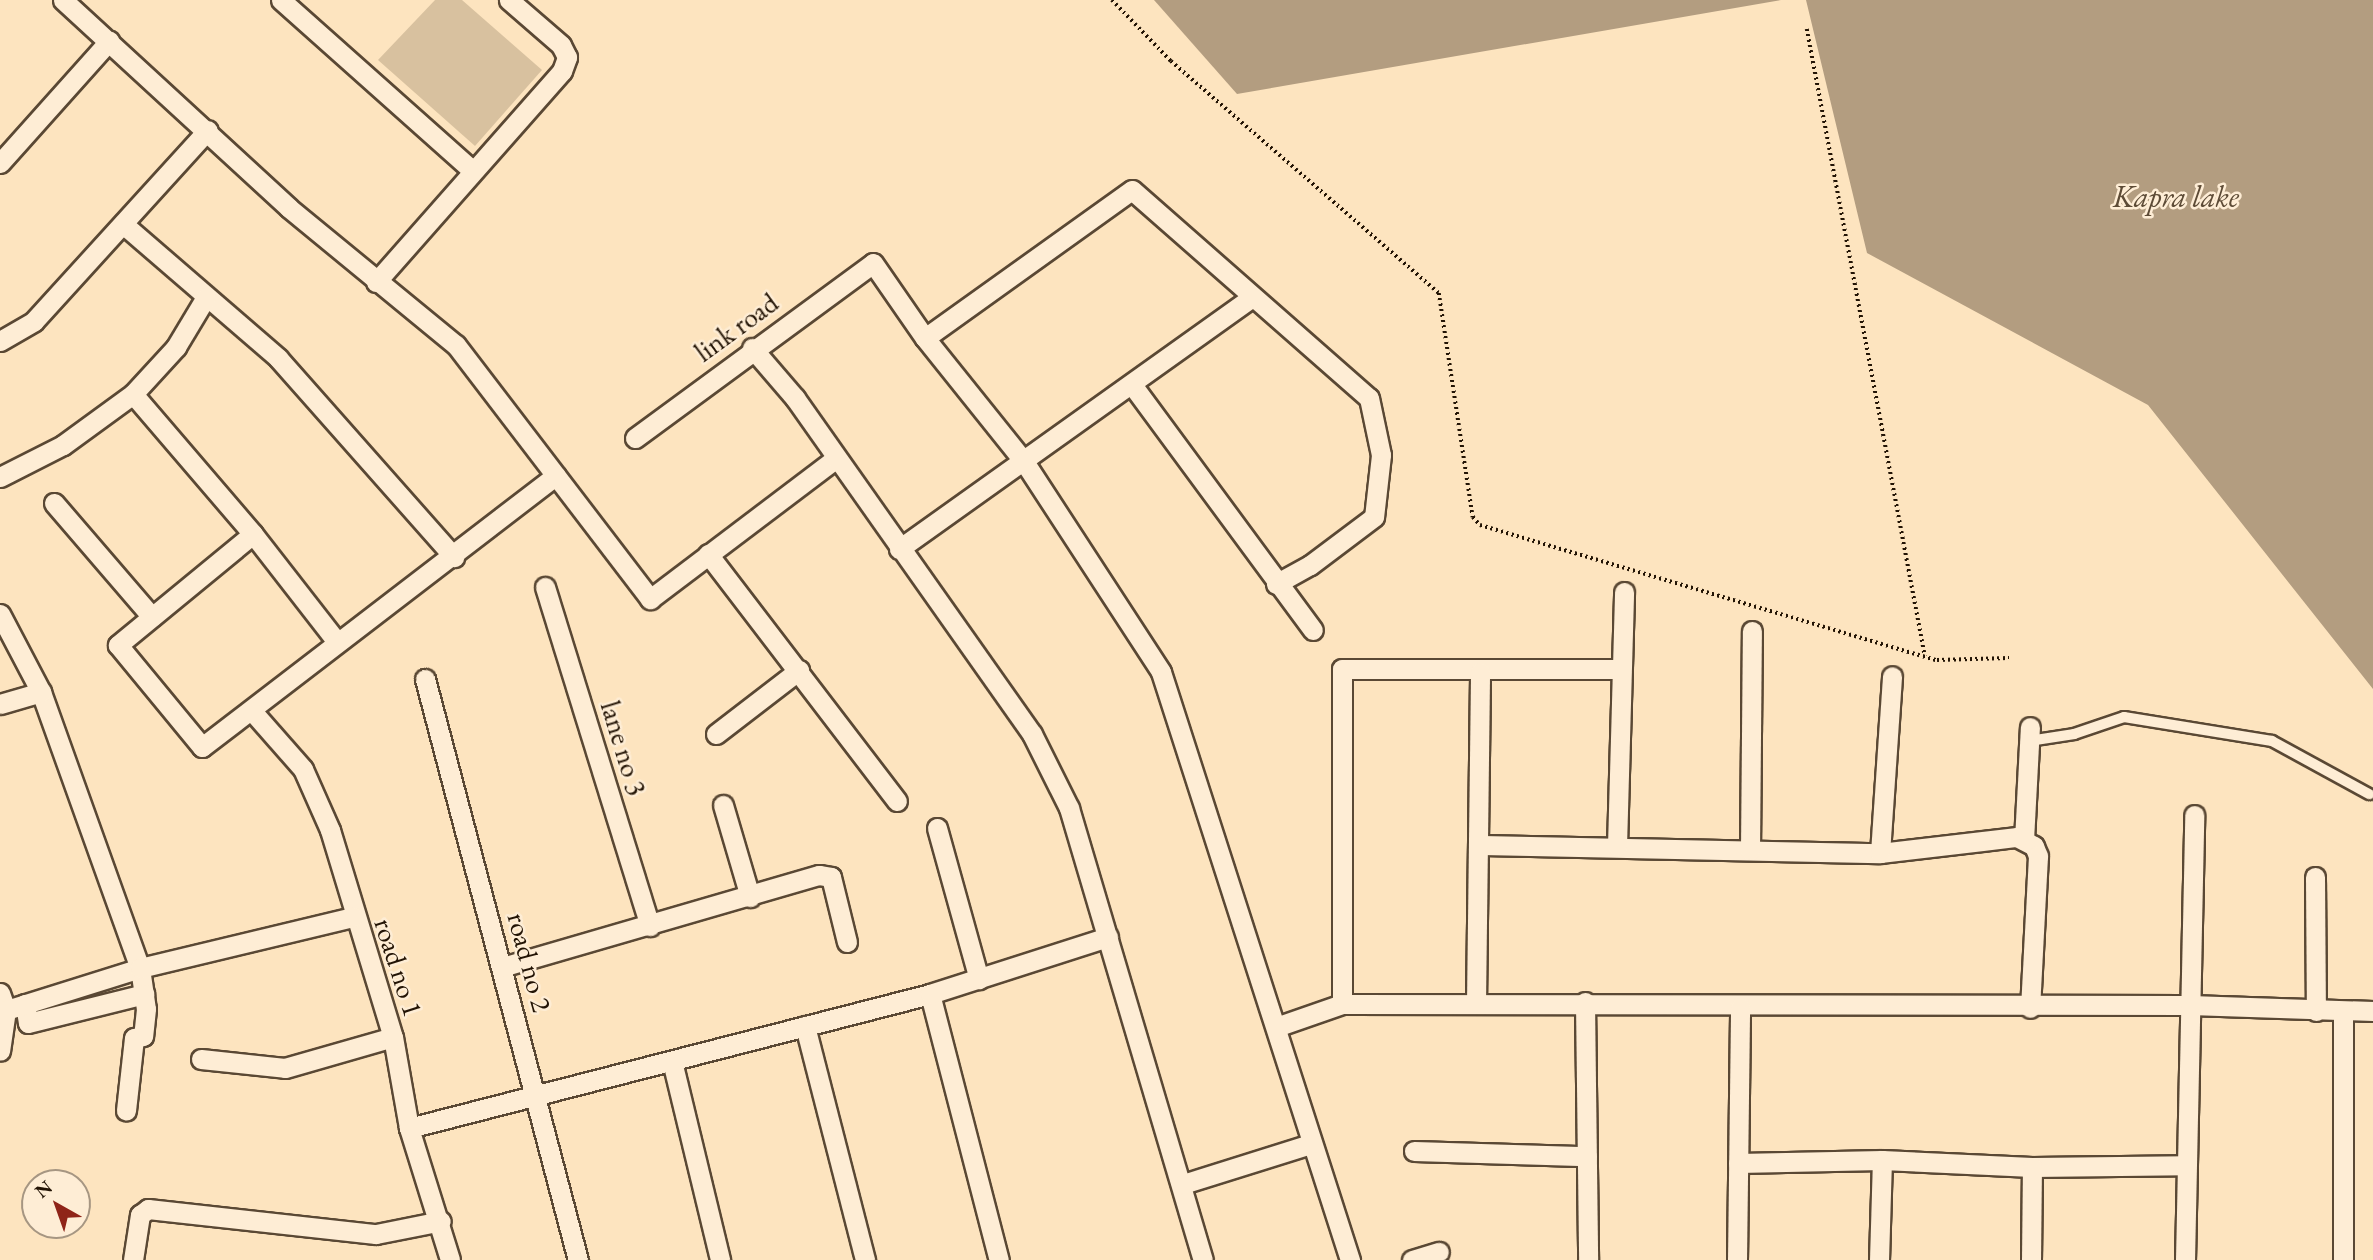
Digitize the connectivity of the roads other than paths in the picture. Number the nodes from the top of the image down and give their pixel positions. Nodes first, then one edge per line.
1 (63, 0) edge
2 (281, 0) edge
3 (509, 0) edge
4 (109, 41) junction
5 (208, 130) junction
6 (0, 163) edge
7 (473, 171) junction
8 (122, 224) junction
9 (376, 282) junction
10 (206, 297) junction
11 (1252, 297) junction
12 (925, 338) junction
13 (0, 341) edge
14 (752, 348) junction
15 (1133, 386) junction
16 (133, 394) junction
17 (635, 438) dead end
18 (834, 460) junction
19 (1025, 463) junction
20 (555, 475) junction
21 (0, 477) edge
22 (54, 503) dead end
23 (253, 534) junction
24 (899, 549) junction
25 (708, 554) junction
26 (454, 557) junction
27 (1276, 584) junction
28 (545, 587) dead end
29 (1625, 592) dead end
30 (0, 614) edge
31 (152, 617) junction
32 (1313, 630) dead end
33 (1752, 631) dead end
34 (337, 642) junction
35 (1621, 669) junction
36 (799, 670) junction
37 (1480, 672) junction
38 (1892, 676) dead end
39 (425, 679) dead end
40 (41, 692) junction
41 (0, 704) edge
42 (252, 711) junction
43 (716, 734) dead end
44 (2030, 734) joint
45 (2369, 794) dead end
46 (897, 801) dead end
47 (723, 805) dead end
48 (2194, 815) dead end
49 (937, 828) dead end
50 (2024, 841) junction
51 (1482, 845) junction
52 (1616, 846) junction
53 (1750, 850) junction
54 (1880, 853) junction
55 (2315, 877) dead end
56 (750, 897) junction
57 (353, 917) junction
58 (650, 926) junction
59 (1108, 937) junction
60 (847, 942) dead end
61 (502, 967) junction
62 (140, 968) junction
63 (979, 979) junction
64 (144, 993) junction
65 (930, 993) junction
66 (1585, 1002) junction
67 (25, 1004) junction
68 (1342, 1004) junction
69 (1476, 1004) junction
70 (2, 1005) edge
71 (2190, 1005) junction
72 (1740, 1007) junction
73 (2030, 1008) junction
74 (2316, 1011) junction
75 (2373, 1011) edge
76 (2343, 1012) junction
77 (805, 1026) junction
78 (1276, 1027) junction
79 (393, 1038) junction
80 (0, 1051) edge
81 (201, 1059) dead end
82 (673, 1061) junction
83 (536, 1096) junction
84 (126, 1111) dead end
85 (409, 1128) junction
86 (1311, 1144) junction
87 (1414, 1151) dead end
88 (1587, 1156) junction
89 (1882, 1160) junction
90 (1738, 1163) junction
91 (2185, 1165) junction
92 (2032, 1167) junction
93 (1183, 1184) junction
94 (441, 1221) junction
95 (1438, 1252) dead end
96 (133, 1260) edge
97 (450, 1260) edge
98 (578, 1260) edge
99 (720, 1260) edge
100 (865, 1260) edge
101 (999, 1260) edge
102 (1203, 1260) edge
103 (1350, 1260) edge
104 (1412, 1260) edge
105 (1588, 1260) edge
106 (1738, 1260) edge
107 (1879, 1260) edge
108 (2031, 1260) edge
109 (2185, 1260) edge
110 (2343, 1260) edge

1 - 4 street
2 - 7 street
3 - 7 street
4 - 5 street
4 - 6 street
5 - 8 street
5 - 9 street
7 - 9 street
8 - 10 street
8 - 13 street
9 - 20 street
10 - 16 street
10 - 26 street
11 - 12 street
11 - 15 street
11 - 27 street
12 - 14 street, link road
12 - 19 street
14 - 17 street, link road
14 - 18 street
15 - 19 street
15 - 27 street
16 - 21 street
16 - 23 street
18 - 24 street
18 - 25 street
19 - 24 street
19 - 78 street
20 - 25 street
20 - 26 street
22 - 31 street
23 - 31 street
23 - 34 street
24 - 59 street
25 - 36 street
26 - 34 street
27 - 32 street
28 - 58 street, lane no 3
29 - 35 street
30 - 40 street
31 - 42 street
33 - 53 street
34 - 42 street
35 - 37 street
35 - 52 street
36 - 43 street
36 - 46 street
37 - 51 street
37 - 68 street
38 - 54 street
39 - 61 street, road no 2
40 - 41 street
40 - 62 street
42 - 57 street, road no 1
44 - 45 lane
44 - 50 street
47 - 56 street
48 - 71 street
49 - 63 street
50 - 54 street
50 - 73 street
51 - 52 street
51 - 69 street
52 - 53 street
53 - 54 street
55 - 74 street
56 - 58 street
56 - 60 street
57 - 62 street
57 - 79 street, road no 1
58 - 61 street
59 - 63 street
59 - 93 street
61 - 83 street, road no 2
62 - 64 street
62 - 67 street
63 - 65 street
64 - 67 street
64 - 84 street
65 - 77 street
65 - 101 street
66 - 69 street
66 - 72 street
66 - 88 street
67 - 70 street
68 - 69 street
68 - 78 street
70 - 80 street
71 - 73 street
71 - 74 street
71 - 91 street
72 - 73 street
72 - 90 street
74 - 76 street
75 - 76 street
76 - 110 street
77 - 82 street
77 - 100 street
78 - 86 street
79 - 81 street
79 - 85 street, road no 1
82 - 83 street
82 - 99 street
83 - 85 street
83 - 98 street, road no 2
85 - 94 street, road no 1
86 - 93 street
86 - 103 street
87 - 88 street
88 - 105 street
89 - 90 street
89 - 92 street
89 - 107 street
90 - 106 street
91 - 92 street
91 - 109 street
92 - 108 street
93 - 102 street
94 - 96 street
94 - 97 street, road no 1
95 - 104 street

